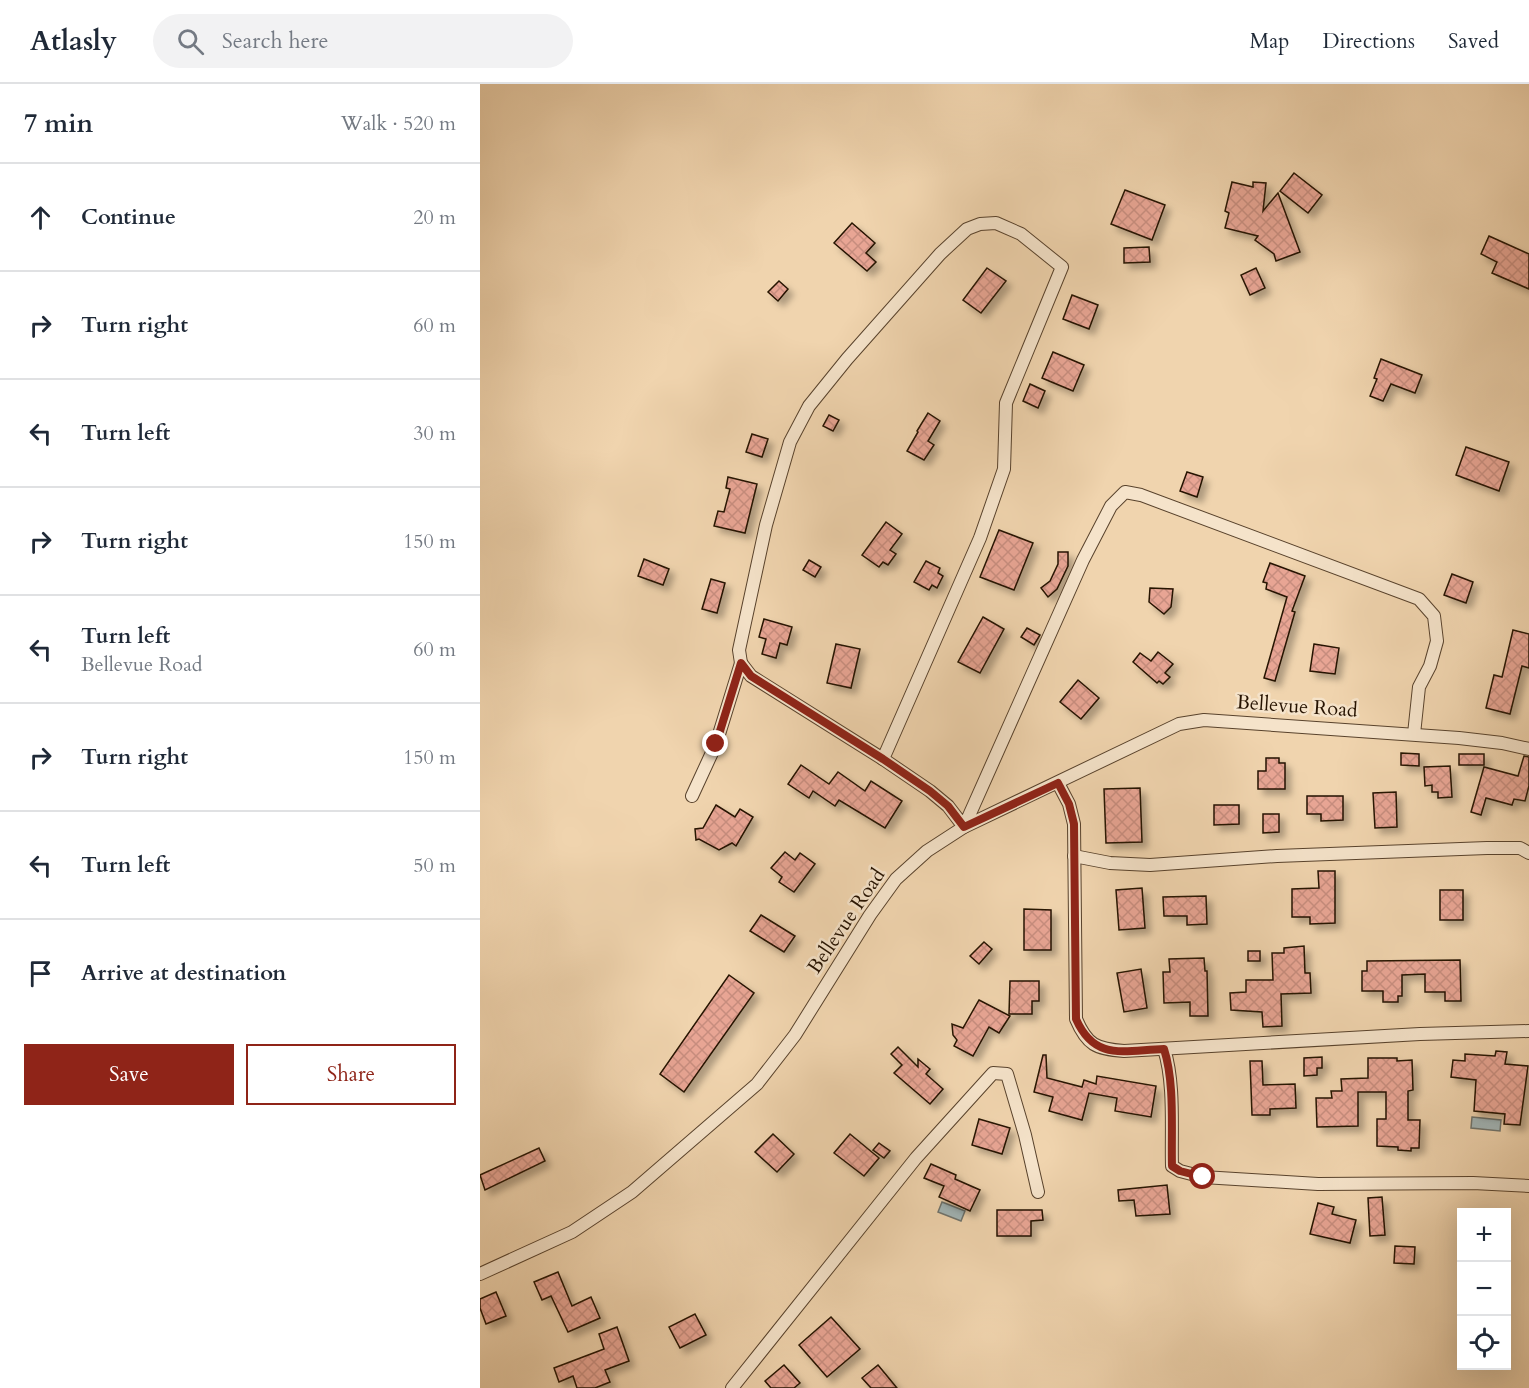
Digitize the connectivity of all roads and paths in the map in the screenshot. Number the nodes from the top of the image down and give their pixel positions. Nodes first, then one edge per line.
1 (741, 663) junction
2 (1414, 734) junction
3 (1529, 749) edge
4 (883, 759) junction
5 (1058, 783) junction
6 (692, 796) dead end
7 (964, 827) junction
8 (1529, 853) edge
9 (1074, 855) junction
10 (1529, 1031) edge
11 (1164, 1049) junction
12 (1529, 1186) edge
13 (1038, 1192) dead end
14 (480, 1274) edge
15 (732, 1388) edge

1 - 4 street
1 - 4 street
1 - 6 street
2 - 3 street, Bellevue Road
2 - 5 street, Bellevue Road
2 - 7 street
4 - 7 street
5 - 7 street, Bellevue Road
5 - 9 street
7 - 14 street, Bellevue Road
8 - 9 street
9 - 11 street
10 - 11 street
11 - 12 street
13 - 15 street

